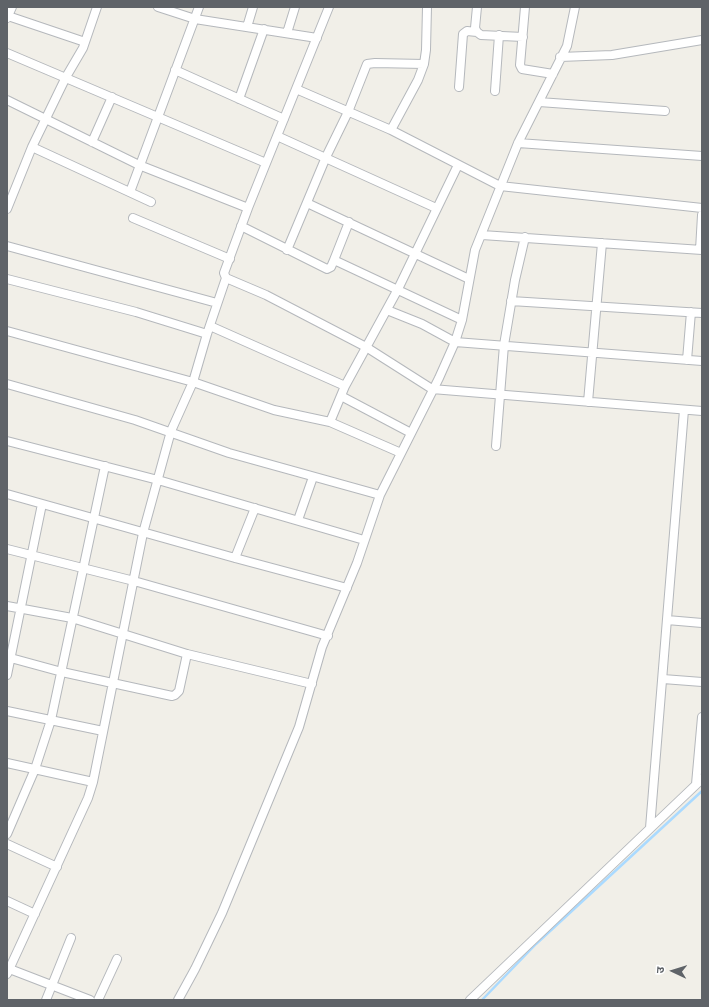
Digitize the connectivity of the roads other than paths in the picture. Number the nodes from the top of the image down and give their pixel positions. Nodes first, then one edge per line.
1 (12, 7) edge
2 (97, 7) edge
3 (158, 7) edge
4 (199, 7) edge
5 (253, 7) edge
6 (296, 7) edge
7 (329, 7) edge
8 (427, 7) edge
9 (477, 7) edge
10 (525, 7) edge
11 (575, 7) edge
12 (8, 17) edge
13 (195, 19) junction
14 (248, 27) junction
15 (264, 29) junction
16 (477, 32) junction
17 (287, 33) junction
18 (499, 35) junction
19 (523, 37) junction
20 (317, 38) junction
21 (702, 40) edge
22 (85, 42) junction
23 (7, 53) edge
24 (560, 57) junction
25 (424, 64) junction
26 (175, 70) junction
27 (553, 74) junction
28 (66, 77) junction
29 (459, 87) dead end
30 (296, 89) junction
31 (495, 91) dead end
32 (112, 97) junction
33 (239, 99) junction
34 (7, 100) edge
35 (539, 102) junction
36 (665, 111) dead end
37 (348, 112) junction
38 (158, 117) junction
39 (284, 119) junction
40 (45, 120) junction
41 (391, 130) junction
42 (277, 136) junction
43 (92, 142) junction
44 (518, 143) junction
45 (32, 147) junction
46 (702, 156) edge
47 (326, 157) junction
48 (266, 163) junction
49 (139, 165) junction
50 (458, 165) junction
51 (500, 186) junction
52 (130, 192) junction
53 (9, 196) edge
54 (151, 202) dead end
55 (307, 203) junction
56 (248, 208) junction
57 (436, 208) junction
58 (702, 208) edge
59 (7, 209) edge
60 (702, 215) edge
61 (133, 218) dead end
62 (349, 222) junction
63 (241, 226) junction
64 (482, 235) junction
65 (525, 237) junction
66 (602, 243) junction
67 (7, 246) edge
68 (287, 250) junction
69 (701, 250) edge
70 (415, 253) junction
71 (230, 259) junction
72 (334, 260) junction
73 (7, 278) edge
74 (226, 278) junction
75 (469, 279) junction
76 (398, 289) junction
77 (511, 301) junction
78 (217, 303) junction
79 (596, 306) junction
80 (387, 310) junction
81 (691, 312) junction
82 (702, 313) edge
83 (462, 320) junction
84 (208, 330) junction
85 (7, 331) edge
86 (455, 342) junction
87 (504, 345) junction
88 (366, 347) junction
89 (592, 351) junction
90 (687, 360) junction
91 (702, 361) edge
92 (193, 382) junction
93 (7, 384) edge
94 (345, 386) junction
95 (432, 389) junction
96 (501, 395) junction
97 (341, 396) junction
98 (588, 402) junction
99 (684, 410) junction
100 (702, 411) edge
101 (330, 422) junction
102 (171, 432) junction
103 (411, 433) junction
104 (7, 441) edge
105 (496, 446) dead end
106 (401, 453) junction
107 (105, 466) junction
108 (313, 477) junction
109 (158, 480) junction
110 (7, 494) edge
111 (380, 495) junction
112 (42, 504) junction
113 (255, 508) junction
114 (94, 519) junction
115 (298, 520) junction
116 (144, 533) junction
117 (364, 540) junction
118 (7, 549) edge
119 (31, 556) junction
120 (235, 558) junction
121 (84, 569) junction
122 (134, 582) junction
123 (347, 588) junction
124 (7, 606) edge
125 (20, 609) junction
126 (72, 618) junction
127 (667, 620) junction
128 (702, 623) edge
129 (123, 633) junction
130 (328, 636) junction
131 (187, 654) junction
132 (9, 657) edge
133 (62, 672) junction
134 (7, 675) edge
135 (663, 679) junction
136 (702, 682) edge
137 (112, 683) junction
138 (312, 684) junction
139 (7, 711) edge
140 (702, 716) edge
141 (51, 720) junction
142 (103, 731) junction
143 (7, 763) edge
144 (35, 770) junction
145 (93, 782) junction
146 (699, 782) edge
147 (650, 828) junction
148 (7, 834) edge
149 (7, 844) edge
150 (57, 867) junction
151 (7, 901) edge
152 (35, 914) junction
153 (71, 938) dead end
154 (117, 959) dead end
155 (8, 971) edge
156 (52, 985) junction
157 (46, 1000) edge
158 (90, 1000) edge
159 (98, 1000) edge
160 (178, 1000) edge
161 (470, 1000) edge

1 - 12 street
2 - 22 street
3 - 13 street
4 - 13 street
5 - 14 street
6 - 17 street
7 - 20 street
8 - 25 street
9 - 16 street
10 - 19 street
11 - 24 street
12 - 22 street
13 - 14 street
13 - 26 street
14 - 15 street
15 - 17 street
15 - 33 street
16 - 18 street
16 - 29 street
17 - 20 street
18 - 19 street
18 - 31 street
19 - 27 street
20 - 30 street
21 - 24 street
22 - 28 street
23 - 28 street
24 - 27 street
25 - 37 street
25 - 41 street
26 - 33 street
26 - 38 street
27 - 35 street
28 - 32 street
28 - 40 street
30 - 37 street
30 - 39 street
32 - 38 street
32 - 43 street
33 - 39 street
34 - 40 street
35 - 36 street
35 - 44 street
37 - 41 street
37 - 47 street
38 - 48 street
38 - 49 street
39 - 42 street
40 - 43 street
40 - 45 street
41 - 50 street
42 - 47 street
42 - 48 street
43 - 49 street
44 - 46 street
44 - 51 street
45 - 52 street
45 - 53 street
47 - 55 street
47 - 57 street
48 - 56 street
49 - 52 street
49 - 56 street
50 - 51 street
50 - 57 street
51 - 58 street
51 - 64 street
52 - 54 street
53 - 59 street
55 - 62 street
55 - 68 street
56 - 63 street
57 - 70 street
60 - 69 street
61 - 71 street
62 - 70 street
62 - 72 street
63 - 68 street
63 - 71 street
64 - 65 street
64 - 75 street
65 - 66 street
65 - 77 street
66 - 69 street
66 - 79 street
67 - 78 street
68 - 72 street
70 - 75 street
70 - 76 street
71 - 74 street
72 - 76 street
73 - 84 street
74 - 78 street
74 - 88 street
75 - 83 street
76 - 80 street
76 - 83 street
77 - 79 street
77 - 87 street
78 - 84 street
79 - 81 street
79 - 89 street
80 - 86 street
80 - 88 street
81 - 82 street
81 - 90 street
83 - 86 street
84 - 92 street
84 - 94 street
85 - 92 street
86 - 87 street
86 - 95 street
87 - 89 street
87 - 96 street
88 - 94 street
88 - 95 street
89 - 90 street
89 - 98 street
90 - 91 street
92 - 101 street
92 - 102 street
93 - 102 street
94 - 97 street
95 - 96 street
95 - 103 street
96 - 98 street
96 - 105 street
97 - 101 street
97 - 103 street
98 - 99 street
99 - 100 street
99 - 127 street
101 - 106 street
102 - 108 street
102 - 109 street
103 - 106 street
104 - 107 street
106 - 111 street
107 - 109 street
107 - 114 street
108 - 111 street
108 - 115 street
109 - 113 street
109 - 116 street
110 - 112 street
111 - 117 street
112 - 114 street
112 - 119 street
113 - 115 street
113 - 120 street
114 - 116 street
114 - 121 street
115 - 117 street
116 - 120 street
116 - 122 street
117 - 123 street
118 - 119 street
119 - 121 street
119 - 125 street
120 - 123 street
121 - 122 street
121 - 126 street
122 - 129 street
122 - 130 street
123 - 130 street
124 - 125 street
125 - 126 street
125 - 132 street
126 - 129 street
126 - 133 street
127 - 128 street
127 - 135 street
129 - 131 street
129 - 137 street
130 - 138 street
131 - 137 street
131 - 138 street
132 - 133 street
132 - 134 street
133 - 137 street
133 - 141 street
135 - 136 street
135 - 147 street
137 - 142 street
138 - 160 street
139 - 141 street
140 - 146 street
141 - 142 street
141 - 144 street
142 - 145 street
143 - 144 street
144 - 145 street
144 - 148 street
145 - 150 street
146 - 147 street
147 - 161 street
149 - 150 street
150 - 152 street
151 - 152 street
152 - 155 street
153 - 156 street
154 - 159 street
155 - 156 street
156 - 157 street
156 - 158 street

